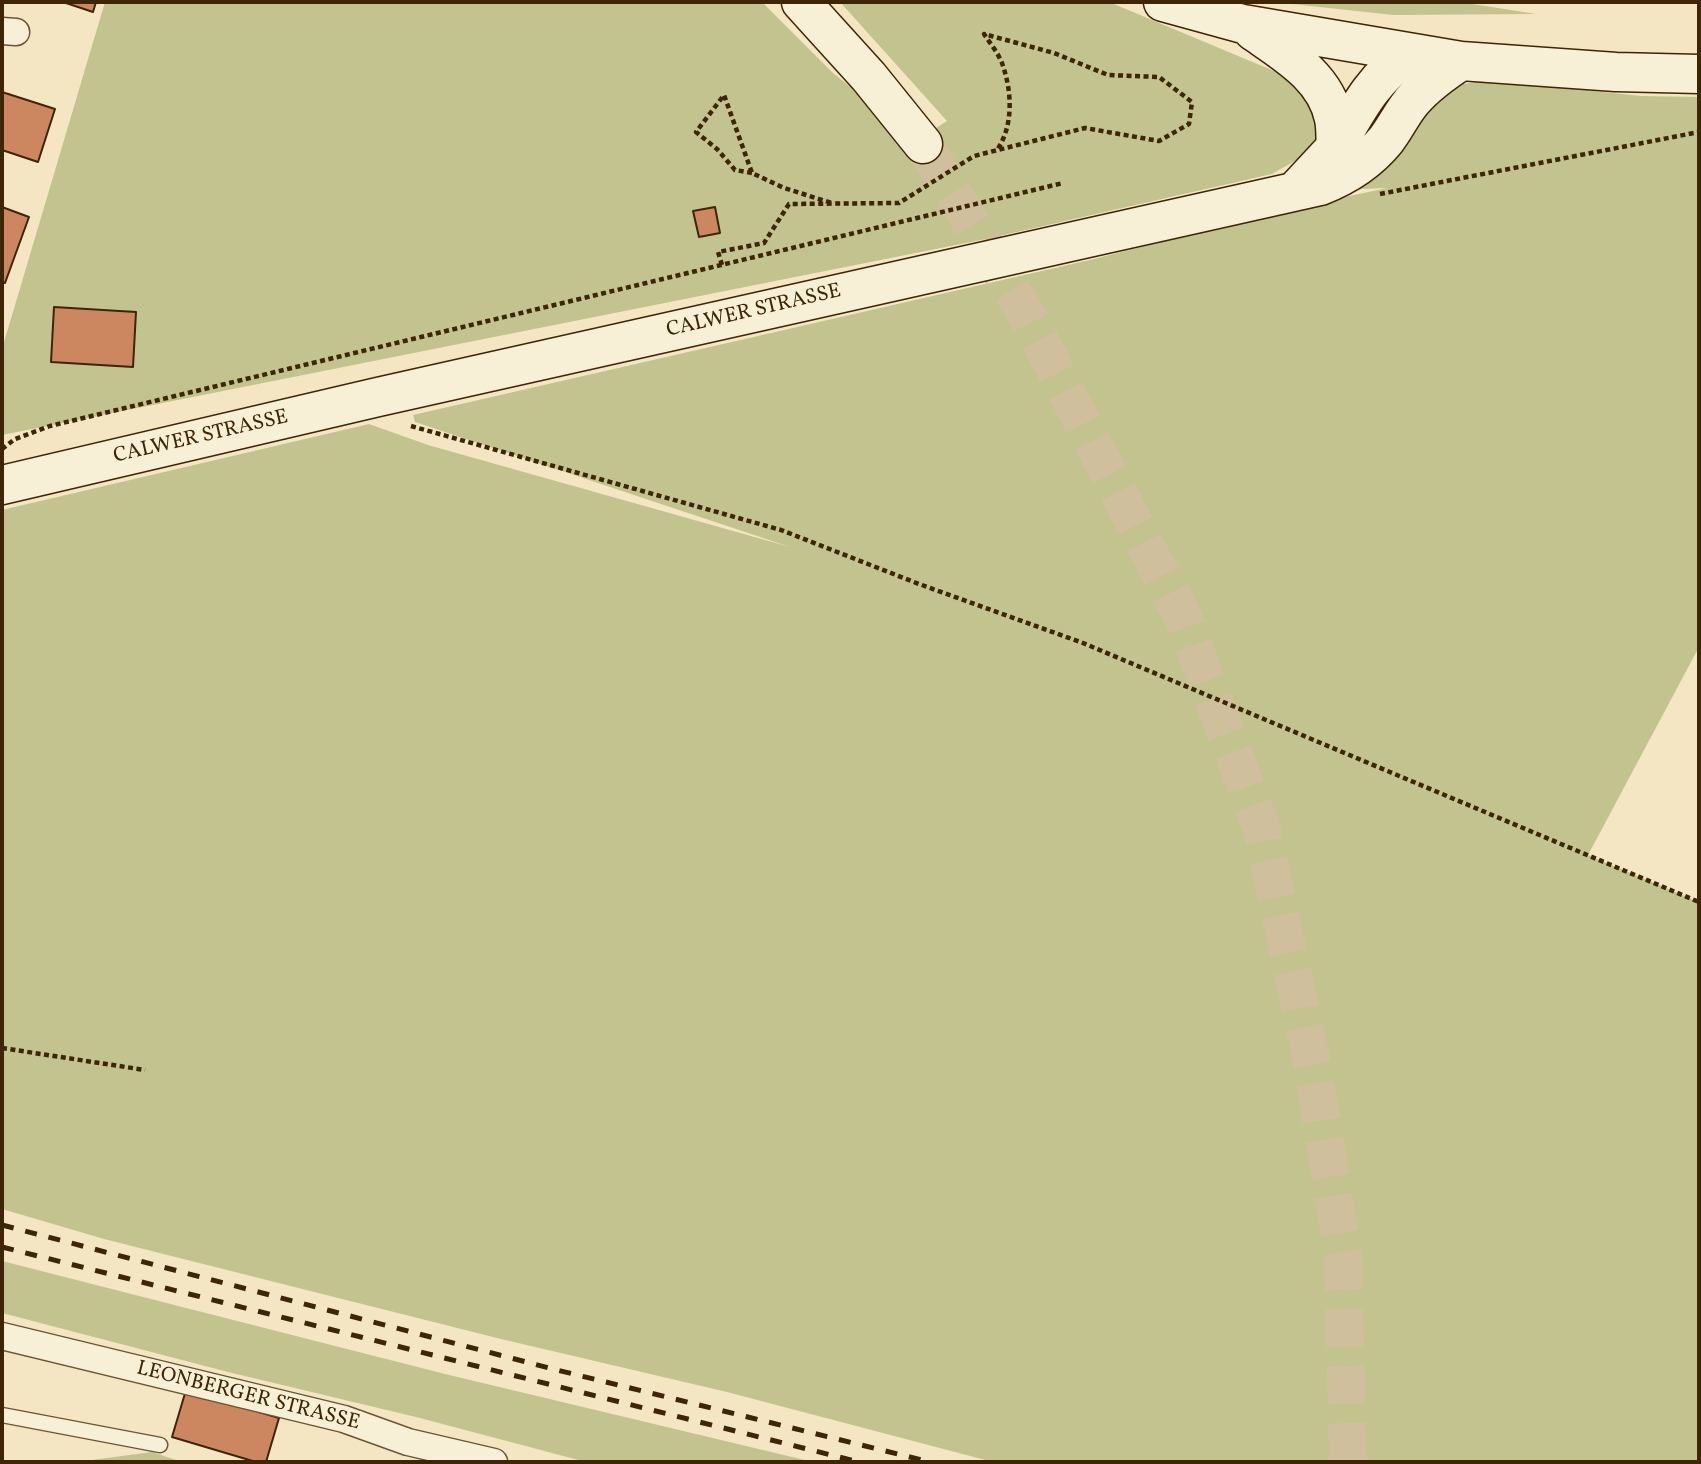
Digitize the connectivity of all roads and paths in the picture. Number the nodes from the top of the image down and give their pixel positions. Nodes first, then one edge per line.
1 (800, 2) edge
2 (1163, 2) edge
3 (1243, 24) junction
4 (1411, 53) junction
5 (1461, 61) junction
6 (1699, 74) edge
7 (1699, 132) edge
8 (923, 144) tunnel mouth
9 (1336, 148) junction
10 (997, 150) junction
11 (752, 173) junction
12 (1063, 183) dead end
13 (1295, 191) junction
14 (1376, 195) dead end
15 (836, 204) junction
16 (722, 265) junction
17 (378, 397) junction
18 (2, 449) edge
19 (2, 485) edge
20 (1699, 902) edge
21 (2, 1048) edge
22 (145, 1069) dead end
23 (2, 1336) edge
24 (2, 1415) edge
25 (160, 1445) dead end
26 (494, 1462) edge

1 - 8 street
2 - 3 street
3 - 4 street
3 - 9 street
4 - 5 street
4 - 9 street
5 - 6 street
5 - 13 street, CALWER STRASSE
7 - 14 path
9 - 13 street
10 - 10 path
10 - 15 path
11 - 11 path
11 - 15 path
12 - 16 path
13 - 17 street, CALWER STRASSE
15 - 16 path
16 - 18 path
17 - 19 street, CALWER STRASSE
17 - 20 path
21 - 22 path
23 - 26 street, LEONBERGER STRASSE
24 - 25 lane

